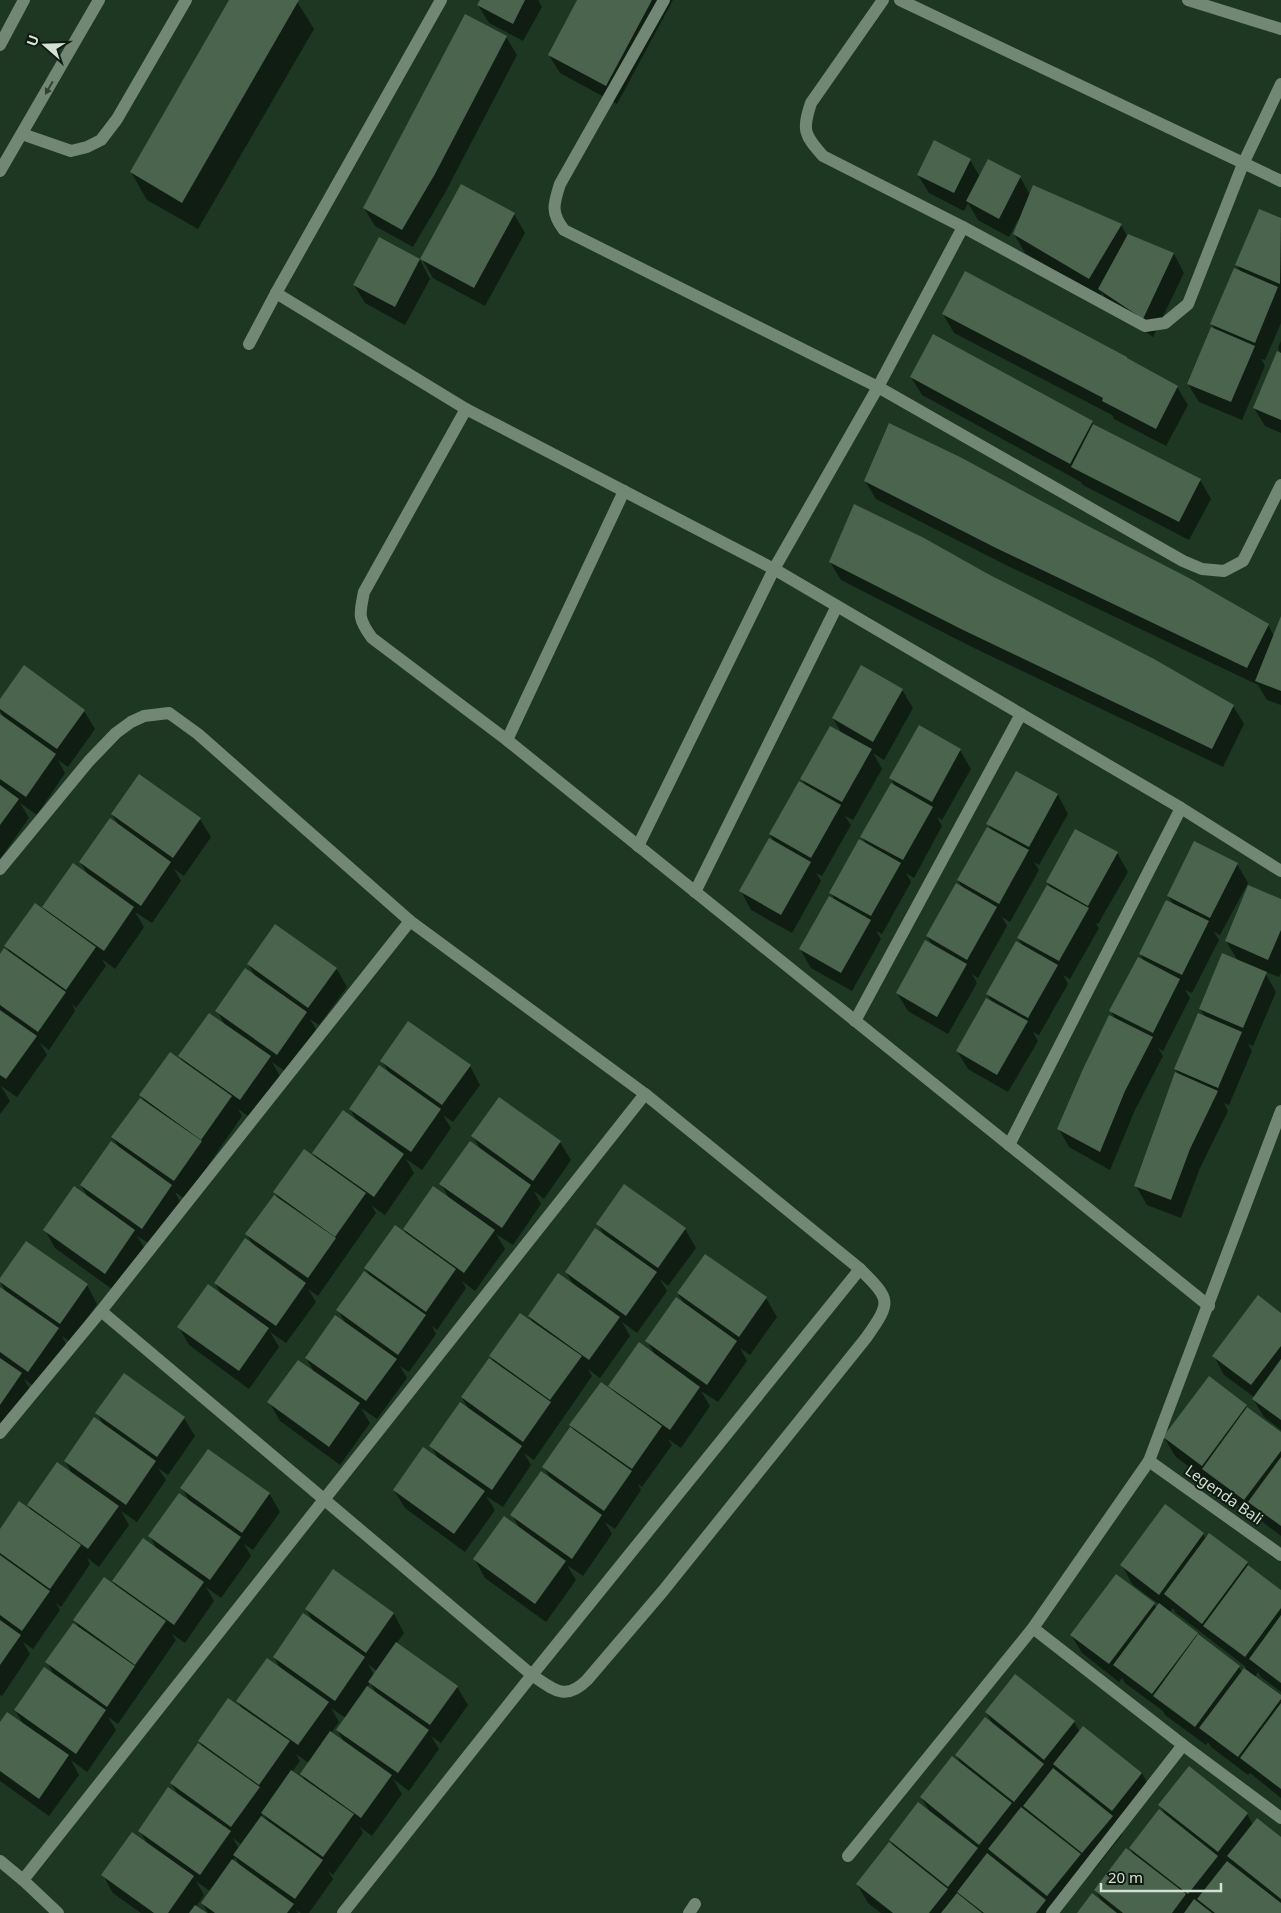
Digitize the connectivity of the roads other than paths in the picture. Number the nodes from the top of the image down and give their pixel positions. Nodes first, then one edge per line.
1 (24, 0) edge
2 (99, 0) edge
3 (186, 0) edge
4 (441, 0) edge
5 (664, 0) edge
6 (883, 0) edge
7 (900, 0) edge
8 (1188, 0) edge
9 (1281, 28) edge
10 (0, 44) edge
11 (1281, 84) edge
12 (22, 134) junction
13 (1244, 164) junction
14 (0, 171) edge
15 (1281, 181) edge
16 (963, 227) junction
17 (276, 293) junction
18 (249, 344) dead end
19 (878, 387) junction
20 (466, 408) junction
21 (1281, 485) edge
22 (624, 491) junction
23 (774, 569) junction
24 (837, 606) junction
25 (1021, 714) junction
26 (507, 740) junction
27 (1181, 808) junction
28 (638, 846) junction
29 (0, 869) edge
30 (1281, 870) edge
31 (695, 892) junction
32 (410, 920) junction
33 (856, 1021) junction
34 (645, 1094) junction
35 (1281, 1111) edge
36 (1009, 1145) junction
37 (860, 1269) junction
38 (1209, 1306) junction
39 (101, 1310) junction
40 (0, 1433) edge
41 (1149, 1461) junction
42 (325, 1500) junction
43 (1281, 1555) edge
44 (1033, 1628) junction
45 (532, 1675) junction
46 (1183, 1745) junction
47 (1281, 1818) edge
48 (848, 1856) dead end
49 (0, 1861) edge
50 (23, 1880) junction
51 (58, 1913) edge
52 (343, 1913) edge
53 (1052, 1913) edge

1 - 10 street
2 -> 12 street
3 - 12 street
4 - 17 street
5 - 19 street
6 - 16 street
7 - 13 street
8 - 9 street
11 - 13 street
12 - 14 street
13 - 15 street
13 - 16 street
16 - 19 street
17 - 18 street
17 - 20 street
19 - 21 street
19 - 23 street
20 - 22 street
20 - 26 street
22 - 23 street
22 - 26 street
23 - 24 street
23 - 28 street
24 - 25 street
24 - 31 street
25 - 27 street
25 - 33 street
26 - 28 street
27 - 30 street
27 - 36 street
28 - 31 street
29 - 32 street
31 - 33 street
32 - 34 street
32 - 39 street
33 - 36 street
34 - 37 street
34 - 42 street
35 - 38 street
36 - 38 street
37 - 45 street
37 - 45 street
38 - 41 street
39 - 40 street
39 - 42 street
41 - 43 street, Legenda Bali
41 - 44 street
42 - 45 street
42 - 50 street
44 - 46 street
44 - 48 street
45 - 52 street
46 - 47 street
46 - 53 street
49 - 50 street
50 - 51 street

